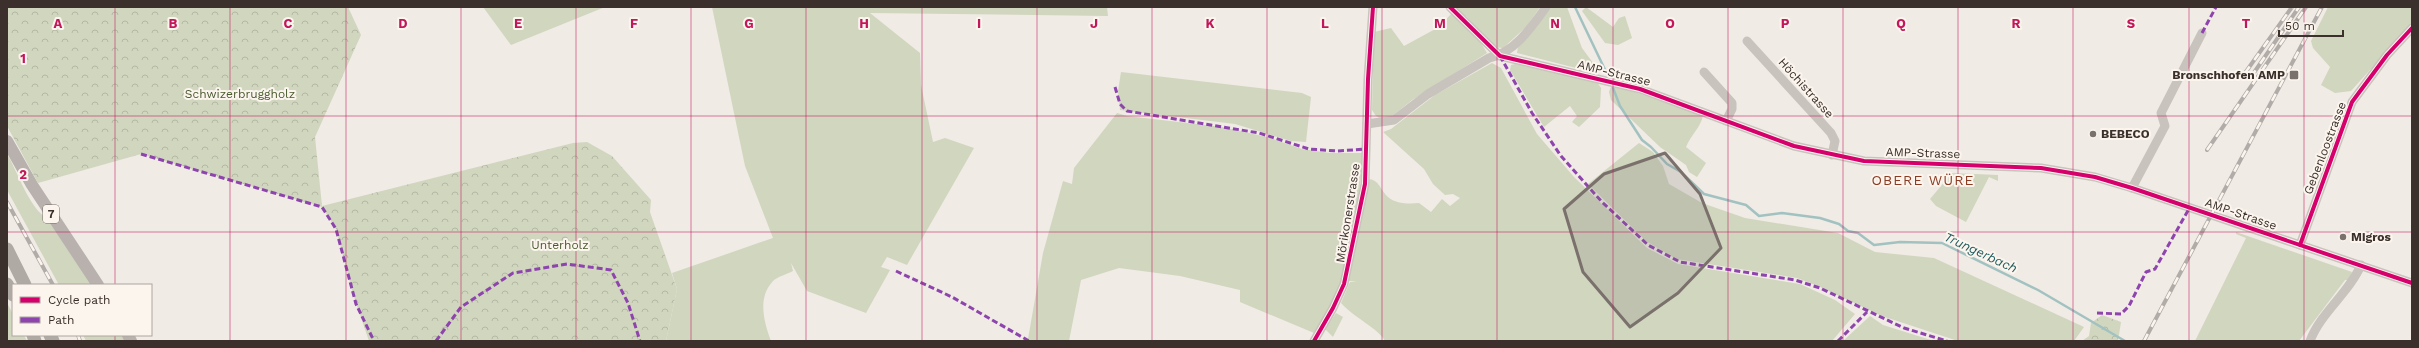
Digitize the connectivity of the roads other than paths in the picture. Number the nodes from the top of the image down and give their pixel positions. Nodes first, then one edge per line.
1 (1373, 7) edge
2 (1450, 7) edge
3 (1546, 7) edge
4 (2412, 28) edge
5 (2202, 33) dead end
6 (1747, 41) dead end
7 (1500, 56) junction
8 (1704, 72) dead end
9 (1726, 121) junction
10 (1367, 124) junction
11 (7, 141) edge
12 (1832, 155) junction
13 (2132, 188) junction
14 (2300, 245) junction
15 (7, 249) edge
16 (2361, 265) junction
17 (2412, 283) edge
18 (7, 284) edge
19 (24, 284) edge
20 (97, 284) edge
21 (12, 293) edge
22 (1314, 341) edge
23 (2310, 341) edge

1 - 10 street, Mörikonerstrasse
2 - 7 street
3 - 7 street
4 - 14 street, Gebenloostrasse
5 - 13 street
6 - 12 street, Höchistrasse
7 - 9 street, AMP-Strasse
7 - 10 street
8 - 9 street
9 - 12 street, AMP-Strasse
10 - 22 street, Mörikonerstrasse
11 - 20 main road, 7
12 - 13 street, AMP-Strasse
13 - 14 street, AMP-Strasse
14 - 16 street, AMP-Strasse
15 - 19 highway
16 - 17 street, AMP-Strasse
16 - 23 street
18 - 21 highway

